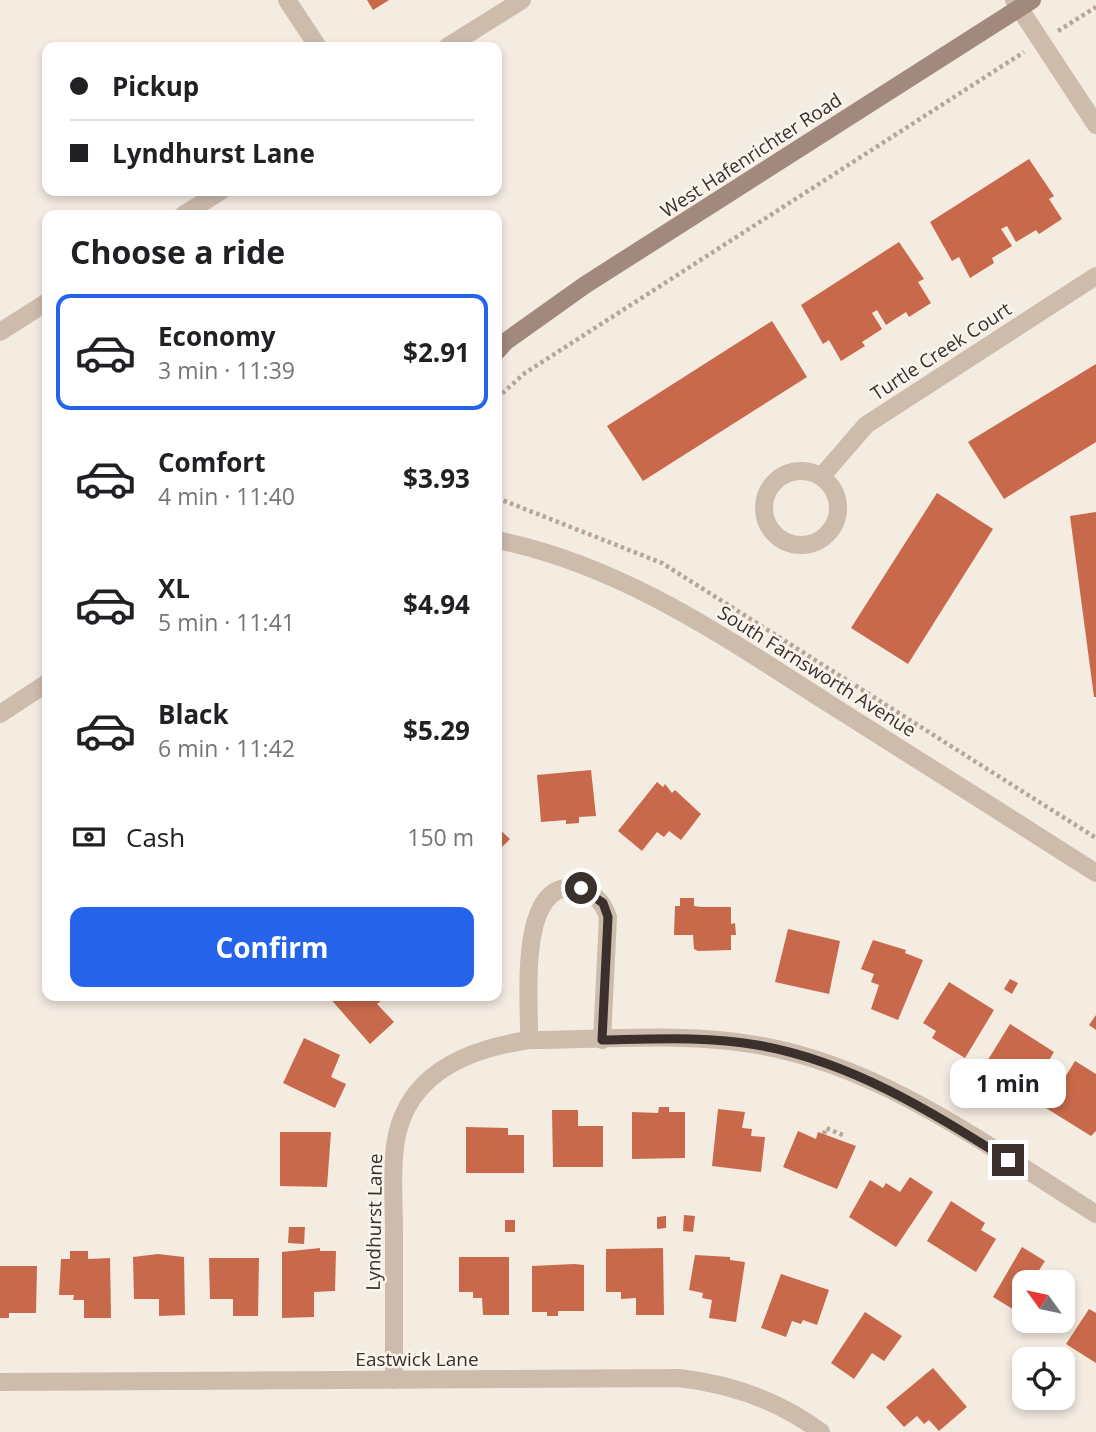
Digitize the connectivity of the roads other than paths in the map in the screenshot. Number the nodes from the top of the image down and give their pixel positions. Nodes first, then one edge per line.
1 (287, 0) edge
2 (522, 0) edge
3 (1022, 3) edge
4 (315, 42) edge
5 (455, 42) edge
6 (1096, 125) edge
7 (213, 196) edge
8 (191, 210) edge
9 (1096, 276) edge
10 (42, 305) edge
11 (0, 332) edge
12 (502, 347) edge
13 (822, 476) junction
14 (502, 541) edge
15 (42, 686) edge
16 (0, 714) edge
17 (1096, 873) edge
18 (529, 1040) junction
19 (602, 1040) junction
20 (1096, 1214) edge
21 (394, 1380) junction
22 (0, 1382) edge
23 (821, 1432) edge

1 - 4 street
2 - 5 street
3 - 6 street
3 - 12 street, West Hafenrichter Road
7 - 8 street
9 - 13 street, Turtle Creek Court
10 - 11 street
13 - 13 street
14 - 17 street, South Farnsworth Avenue
15 - 16 street
18 - 19 street, Lyndhurst Lane
18 - 19 street
18 - 21 street, Lyndhurst Lane
19 - 20 street, Lyndhurst Lane
21 - 22 street, Eastwick Lane
21 - 23 street, Eastwick Lane

